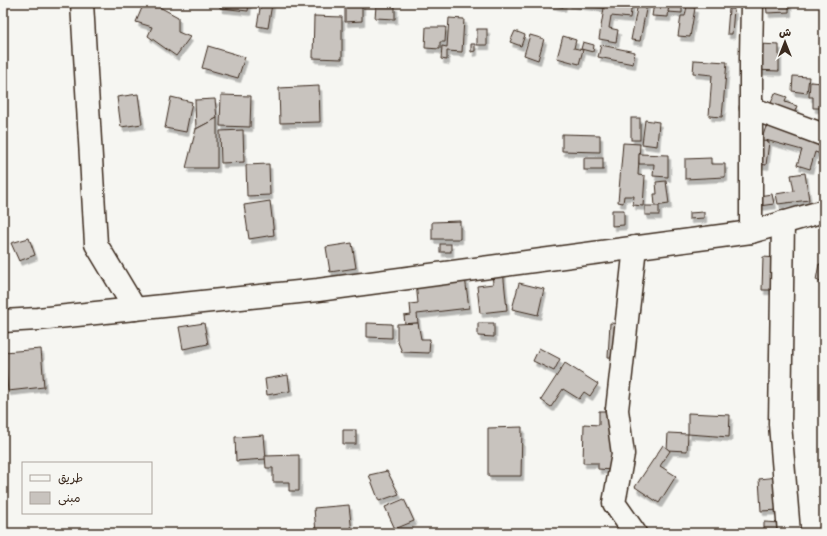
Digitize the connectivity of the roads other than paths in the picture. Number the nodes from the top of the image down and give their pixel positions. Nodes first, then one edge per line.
1 (82, 3) edge
2 (752, 3) edge
3 (751, 108) junction
4 (824, 135) edge
5 (824, 211) edge
6 (783, 222) junction
7 (751, 232) junction
8 (635, 247) junction
9 (136, 309) junction
10 (3, 321) edge
11 (635, 533) edge
12 (789, 533) edge

1 - 9 street
2 - 3 street
3 - 4 street
3 - 7 street
5 - 6 street
6 - 7 street
6 - 12 street
7 - 8 street
8 - 9 street
8 - 11 street
9 - 10 street

